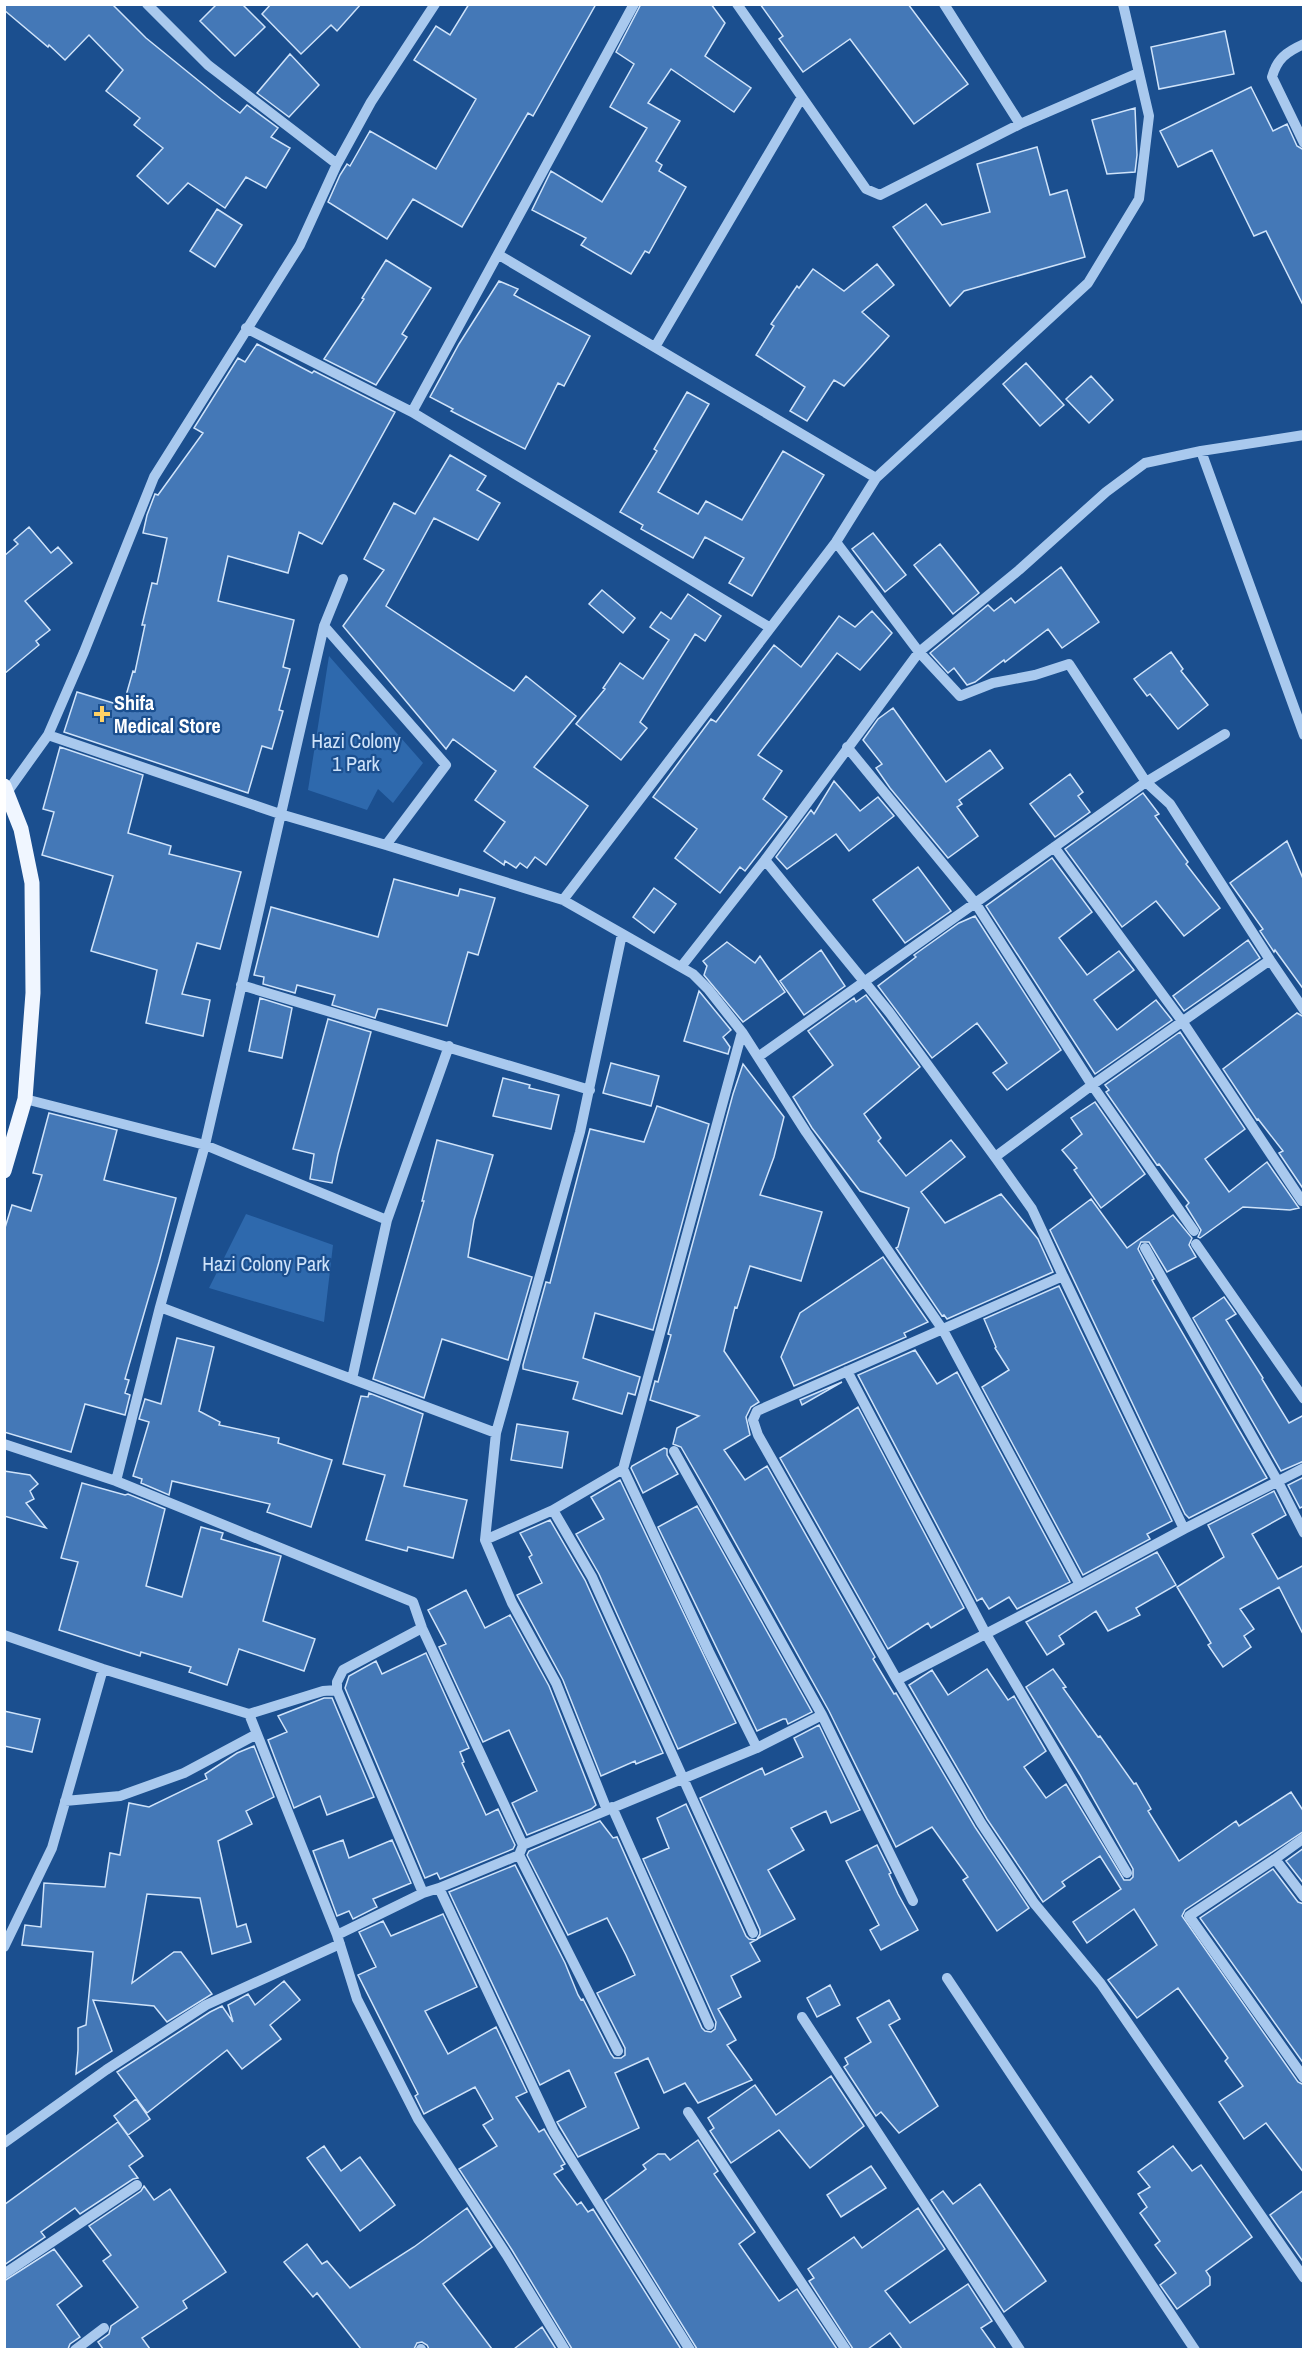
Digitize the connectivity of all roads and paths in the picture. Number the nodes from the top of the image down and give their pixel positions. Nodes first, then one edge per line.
1 (147, 4) edge
2 (435, 4) edge
3 (634, 4) edge
4 (737, 4) edge
5 (944, 4) edge
6 (1123, 4) edge
7 (1304, 44) edge
8 (1138, 73) junction
9 (801, 97) junction
10 (1020, 124) junction
11 (1304, 143) edge
12 (337, 164) junction
13 (499, 255) junction
14 (246, 328) junction
15 (655, 347) junction
16 (412, 412) junction
17 (1304, 435) edge
18 (1201, 451) junction
19 (876, 478) junction
20 (836, 542) junction
21 (343, 579) dead end
22 (324, 626) junction
23 (770, 627) junction
24 (919, 652) junction
25 (1225, 734) dead end
26 (48, 735) junction
27 (1304, 735) edge
28 (847, 747) junction
29 (1146, 782) junction
30 (6, 791) edge
31 (280, 814) junction
32 (386, 844) junction
33 (1054, 847) junction
34 (765, 860) junction
35 (563, 900) junction
36 (976, 904) junction
37 (622, 934) junction
38 (1270, 960) junction
39 (681, 967) junction
40 (866, 981) junction
41 (241, 984) junction
42 (1304, 1010) edge
43 (1182, 1021) junction
44 (742, 1032) junction
45 (448, 1046) junction
46 (758, 1056) junction
47 (1092, 1085) junction
48 (590, 1090) junction
49 (25, 1099) junction
50 (205, 1145) junction
51 (995, 1157) junction
52 (4, 1171) edge
53 (1302, 1201) edge
54 (387, 1220) junction
55 (1194, 1232) dead end
56 (1196, 1244) dead end
57 (1145, 1248) dead end
58 (1063, 1275) junction
59 (160, 1307) junction
60 (943, 1330) junction
61 (847, 1371) junction
62 (352, 1379) junction
63 (1304, 1399) edge
64 (496, 1433) junction
65 (4, 1444) edge
66 (674, 1451) dead end
67 (1304, 1468) edge
68 (623, 1469) junction
69 (117, 1480) junction
70 (1278, 1482) junction
71 (553, 1510) junction
72 (1184, 1529) junction
73 (1304, 1533) edge
74 (484, 1540) junction
75 (1080, 1585) junction
76 (422, 1628) junction
77 (986, 1634) junction
78 (4, 1635) edge
79 (104, 1669) junction
80 (897, 1680) junction
81 (337, 1690) junction
82 (249, 1714) junction
83 (822, 1715) junction
84 (257, 1734) junction
85 (757, 1748) junction
86 (684, 1779) junction
87 (66, 1801) junction
88 (609, 1808) junction
89 (1304, 1838) edge
90 (521, 1850) junction
91 (1275, 1859) junction
92 (1127, 1873) dead end
93 (439, 1888) junction
94 (423, 1893) junction
95 (1304, 1897) edge
96 (913, 1901) dead end
97 (753, 1933) dead end
98 (338, 1939) junction
99 (4, 1947) edge
100 (947, 1978) dead end
101 (802, 2017) dead end
102 (709, 2025) dead end
103 (618, 2051) dead end
104 (1304, 2078) edge
105 (688, 2112) dead end
106 (4, 2143) edge
107 (136, 2185) dead end
108 (4, 2274) edge
109 (1304, 2278) edge
110 (104, 2328) dead end
111 (75, 2349) edge
112 (565, 2349) edge
113 (690, 2349) edge
114 (846, 2349) edge
115 (1020, 2349) edge
116 (1195, 2349) edge

1 - 12 street
2 - 12 street
3 - 13 street
4 - 9 street
5 - 10 street
6 - 8 street
7 - 11 street
8 - 10 street
8 - 19 street
9 - 10 street
9 - 15 street
12 - 14 street
13 - 15 street
13 - 16 street
14 - 16 street
14 - 26 street
15 - 19 street
16 - 23 street
17 - 18 street
18 - 24 street
18 - 27 street
19 - 20 street
20 - 23 street
20 - 24 street
21 - 22 street
22 - 31 street
22 - 32 street
23 - 35 street
24 - 28 street
24 - 29 street
25 - 29 street
26 - 30 street
26 - 31 street
28 - 34 street
28 - 36 street
29 - 33 street
29 - 38 street
30 - 49 main road
31 - 32 street
31 - 41 street
32 - 35 street
33 - 36 street
33 - 43 street
34 - 39 street
34 - 40 street
35 - 37 street
36 - 40 street
36 - 47 street
37 - 39 street
37 - 48 street
38 - 42 street
38 - 43 street
39 - 44 street
40 - 46 street
40 - 51 street
41 - 45 street
41 - 50 street
43 - 47 street
43 - 53 street
44 - 46 street
44 - 68 street
45 - 48 street
45 - 54 street
46 - 60 street
47 - 51 street
47 - 55 street
48 - 64 street
49 - 50 street
49 - 52 main road
50 - 54 street
50 - 59 street
51 - 58 street
54 - 62 street
56 - 63 street
57 - 70 street
58 - 60 street
58 - 72 street
59 - 62 street
59 - 69 street
60 - 61 street
60 - 75 street
61 - 77 street
61 - 80 street
62 - 64 street
64 - 74 street
65 - 69 street
66 - 83 street
67 - 70 street
68 - 71 street
68 - 85 street
69 - 76 street
70 - 72 street
70 - 73 street
71 - 74 street
71 - 86 street
72 - 75 street
74 - 88 street
75 - 77 street
76 - 81 street
76 - 90 street
77 - 80 street
77 - 92 street
78 - 79 street
79 - 82 street
79 - 87 street
80 - 109 street
81 - 82 street
81 - 94 street
82 - 84 street
83 - 85 street
83 - 96 street
84 - 87 street
84 - 98 street
85 - 86 street
86 - 88 street
86 - 97 street
87 - 99 street
88 - 90 street
88 - 102 street
89 - 91 street
90 - 93 street
90 - 103 street
91 - 95 street
91 - 104 street
93 - 94 street
93 - 113 street
94 - 98 street
98 - 106 street
98 - 112 street
100 - 116 street
101 - 115 street
105 - 114 street
107 - 108 street
110 - 111 street

